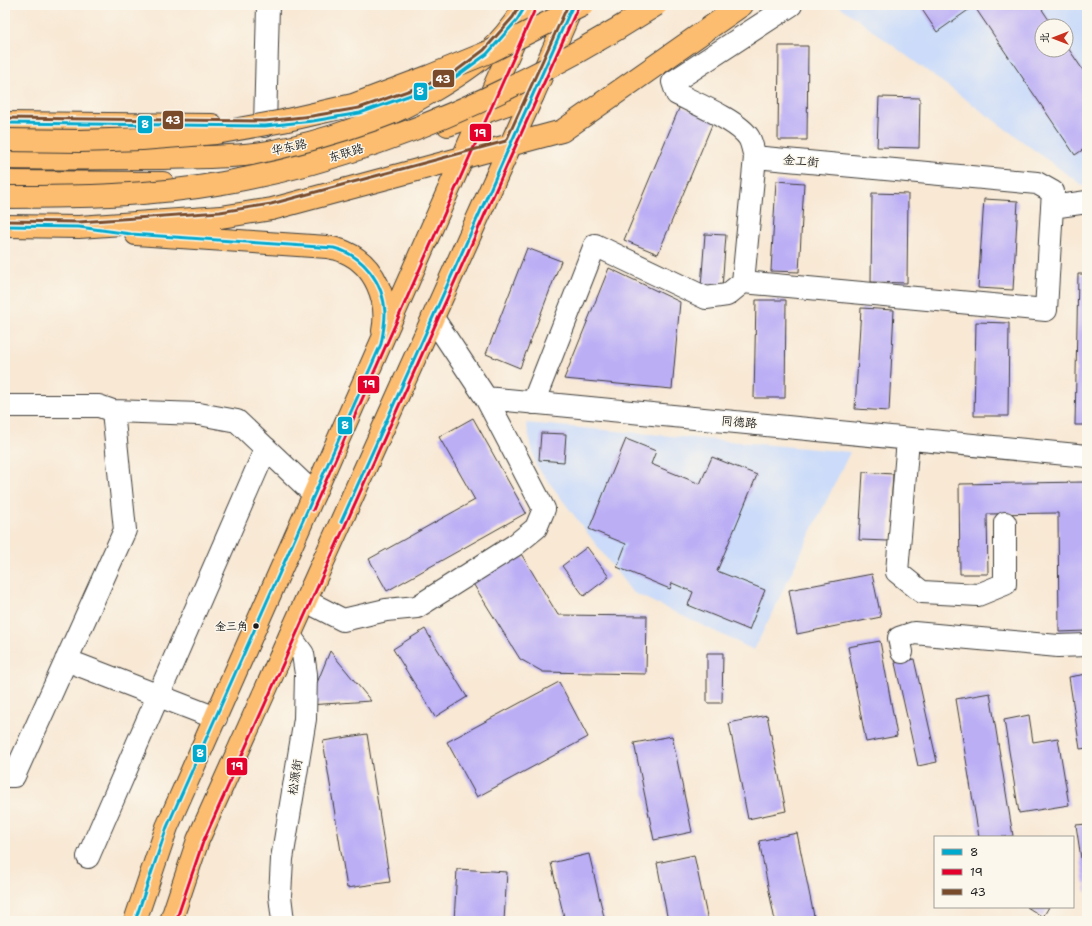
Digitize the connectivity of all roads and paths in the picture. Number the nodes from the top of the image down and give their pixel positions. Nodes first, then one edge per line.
1 (268, 5) edge
2 (526, 5) edge
3 (531, 5) edge
4 (573, 5) edge
5 (584, 5) edge
6 (656, 5) edge
7 (742, 5) edge
8 (791, 5) edge
9 (450, 81) junction
10 (533, 95) junction
11 (484, 112) junction
12 (5, 123) edge
13 (265, 126) junction
14 (5, 140) edge
15 (510, 145) junction
16 (755, 156) junction
17 (5, 158) edge
18 (463, 158) junction
19 (5, 182) edge
20 (5, 197) edge
21 (1087, 202) edge
22 (1052, 207) junction
23 (5, 226) edge
24 (79, 227) junction
25 (743, 282) junction
26 (433, 318) junction
27 (381, 344) junction
28 (486, 398) junction
29 (533, 403) junction
30 (5, 406) edge
31 (114, 411) junction
32 (908, 439) junction
33 (266, 448) junction
34 (1087, 456) edge
35 (314, 494) junction
36 (1005, 523) dead end
37 (306, 601) junction
38 (290, 636) junction
39 (1087, 645) edge
40 (902, 652) dead end
41 (66, 660) junction
42 (158, 695) junction
43 (216, 718) junction
44 (5, 776) edge
45 (88, 857) dead end
46 (135, 921) edge
47 (171, 921) edge
48 (283, 921) edge

1 - 13 street
2 - 9 main road, 华东路
3 - 11 main road
4 - 10 main road
5 - 14 main road, bridge
6 - 20 main road, 东联路, bridge
7 - 15 main road
8 - 16 street
9 - 13 main road
9 - 17 main road, 华东路
10 - 11 main road
10 - 15 main road
11 - 18 main road
11 - 19 main road
12 - 13 main road
15 - 18 main road
15 - 26 main road
16 - 22 street, 金工街
16 - 25 street
18 - 24 main road
18 - 27 main road
21 - 22 street
22 - 25 street
23 - 24 main road
24 - 27 main road
25 - 29 street
26 - 28 street
26 - 37 main road
27 - 35 main road
28 - 29 street, 同德路
28 - 37 street
29 - 32 street, 同德路
30 - 31 street
31 - 33 street
31 - 41 street
32 - 34 street, 同德路
32 - 36 street
33 - 35 street
33 - 42 street
35 - 43 main road
37 - 38 main road
38 - 47 main road
38 - 48 street, 松源街
39 - 40 street
41 - 42 street
41 - 44 street
42 - 43 street
42 - 45 street
43 - 46 main road

